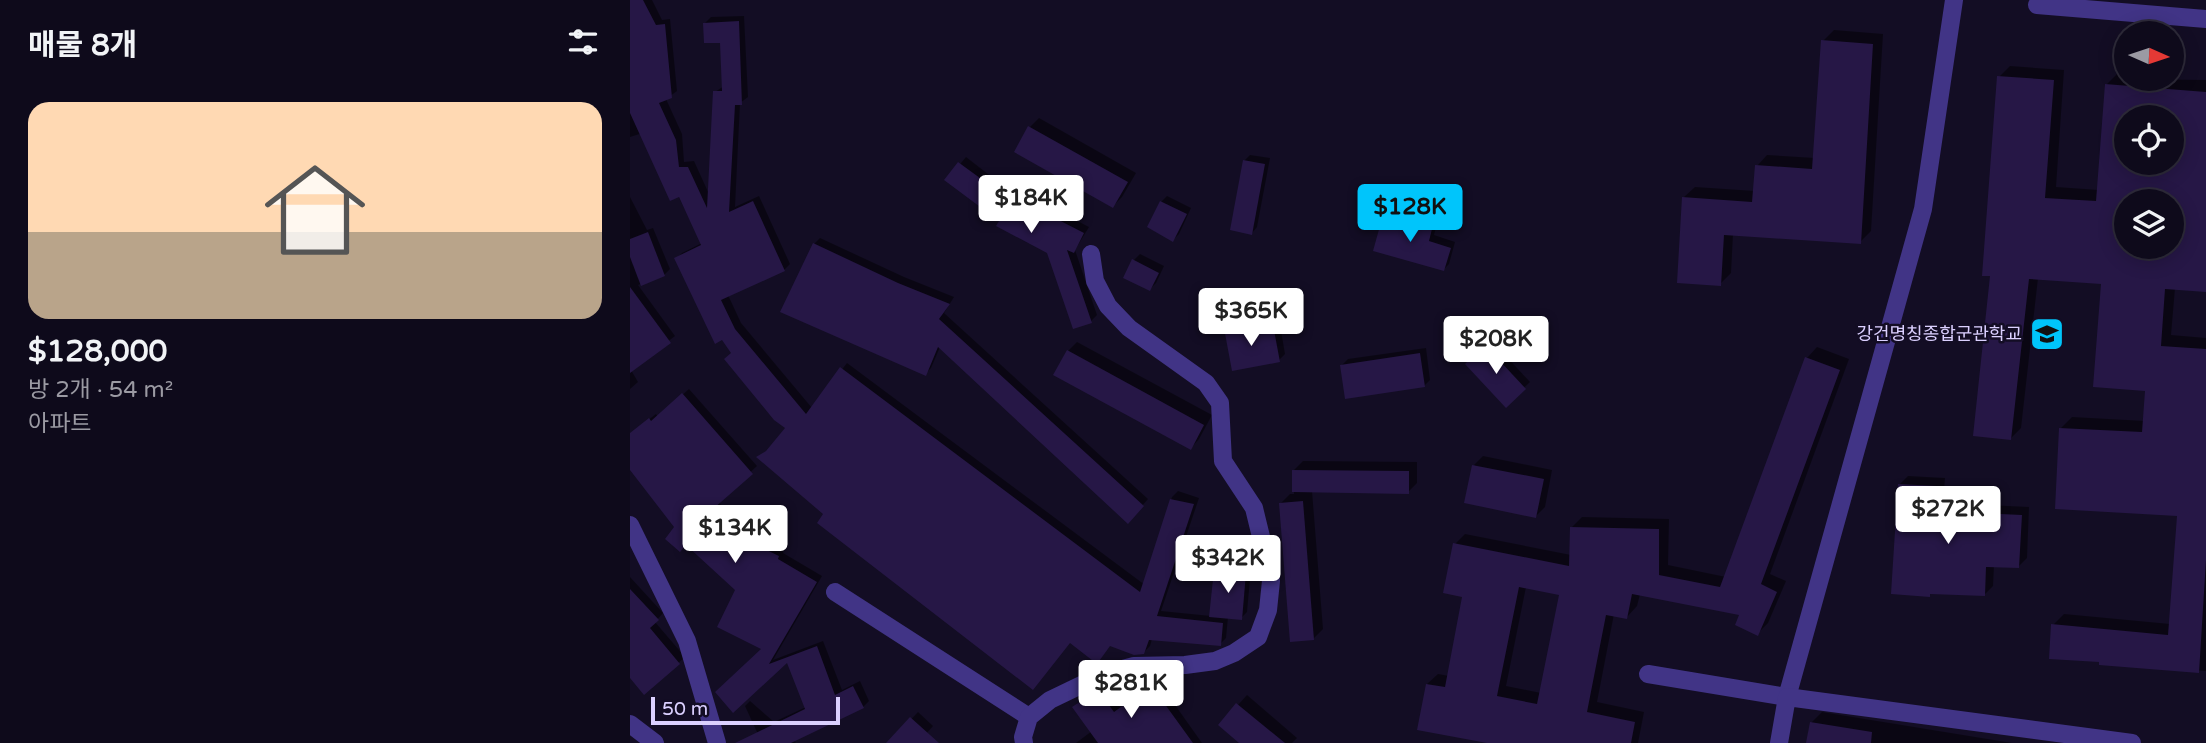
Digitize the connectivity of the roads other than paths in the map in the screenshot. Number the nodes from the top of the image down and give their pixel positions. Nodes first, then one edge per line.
1 (1954, 0) edge
2 (2037, 5) dead end
3 (2206, 19) edge
4 (1091, 254) dead end
5 (630, 525) edge
6 (835, 592) dead end
7 (1648, 674) dead end
8 (1787, 697) junction
9 (1029, 717) junction
10 (630, 724) edge
11 (655, 743) edge
12 (718, 743) edge
13 (1024, 743) edge
14 (1779, 743) edge
15 (2132, 743) edge

1 - 8 street
2 - 3 street
4 - 9 street
5 - 12 street
6 - 9 street
7 - 8 street
8 - 14 street
8 - 15 street
9 - 13 street
10 - 11 street

